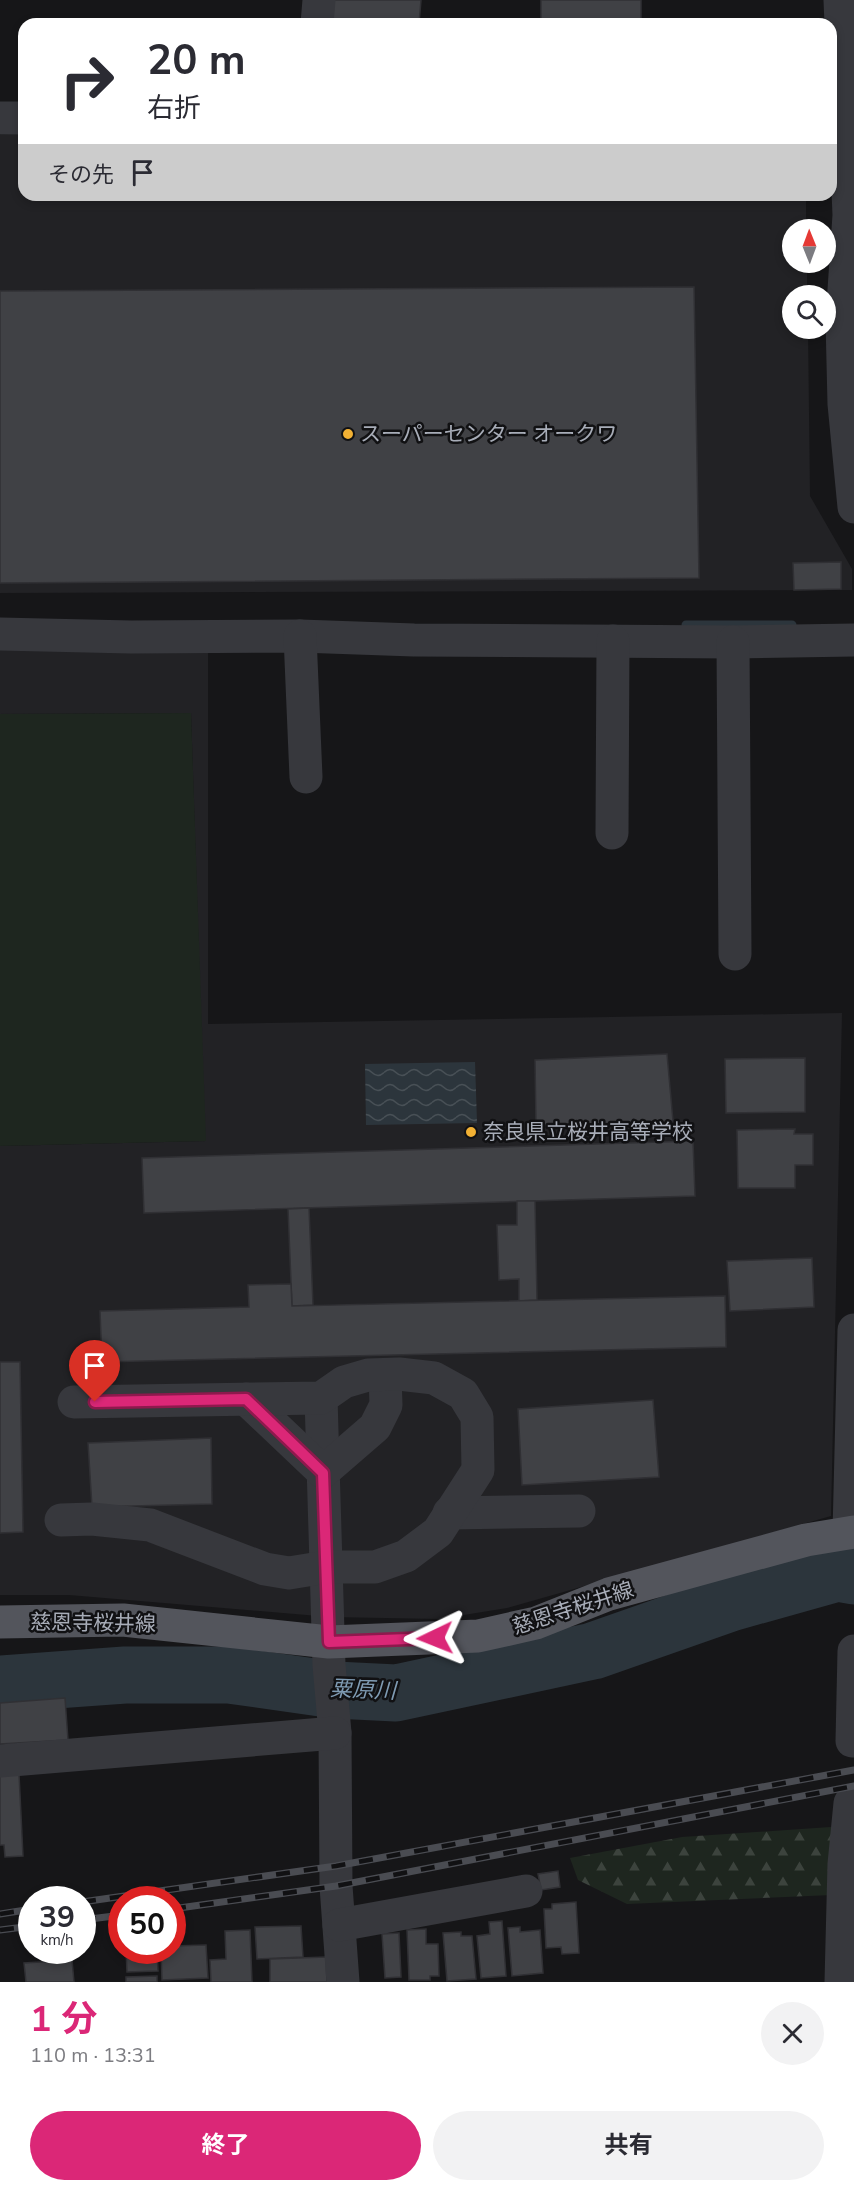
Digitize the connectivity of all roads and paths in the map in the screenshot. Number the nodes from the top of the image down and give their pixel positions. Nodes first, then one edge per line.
1 (319, 0) edge
2 (840, 0) edge
3 (318, 18) edge
4 (843, 106) edge
5 (0, 118) edge
6 (18, 118) edge
7 (854, 507) edge
8 (0, 634) edge
9 (300, 636) junction
10 (854, 640) edge
11 (614, 641) junction
12 (733, 642) junction
13 (306, 777) dead end
14 (612, 833) dead end
15 (735, 954) dead end
16 (854, 1330) edge
17 (385, 1375) junction
18 (321, 1398) junction
19 (246, 1399) junction
20 (74, 1402) dead end
21 (323, 1473) junction
22 (579, 1511) dead end
23 (449, 1513) junction
24 (61, 1520) dead end
25 (852, 1533) edge
26 (326, 1567) junction
27 (0, 1622) edge
28 (854, 1651) edge
29 (329, 1653) junction
30 (334, 1721) junction
31 (852, 1741) dead end
32 (0, 1761) edge
33 (850, 1803) dead end
34 (526, 1891) dead end
35 (339, 1925) junction
36 (343, 1982) edge
37 (842, 1982) edge

1 - 3 street
2 - 4 street
4 - 7 street
5 - 6 street
8 - 9 street
9 - 11 street
9 - 13 street
10 - 12 street
11 - 12 street
11 - 14 street
12 - 15 street
16 - 25 street
17 - 18 street
17 - 21 street
17 - 23 street
18 - 19 street
18 - 21 street
19 - 20 street
19 - 21 street
21 - 26 street
22 - 23 street
23 - 26 street
24 - 26 street
25 - 29 main road, 慈恩寺桜井線
26 - 29 street
27 - 29 main road, 慈恩寺桜井線
28 - 31 street
29 - 30 street
30 - 32 street
30 - 35 street
33 - 37 street
34 - 35 street
35 - 36 street

